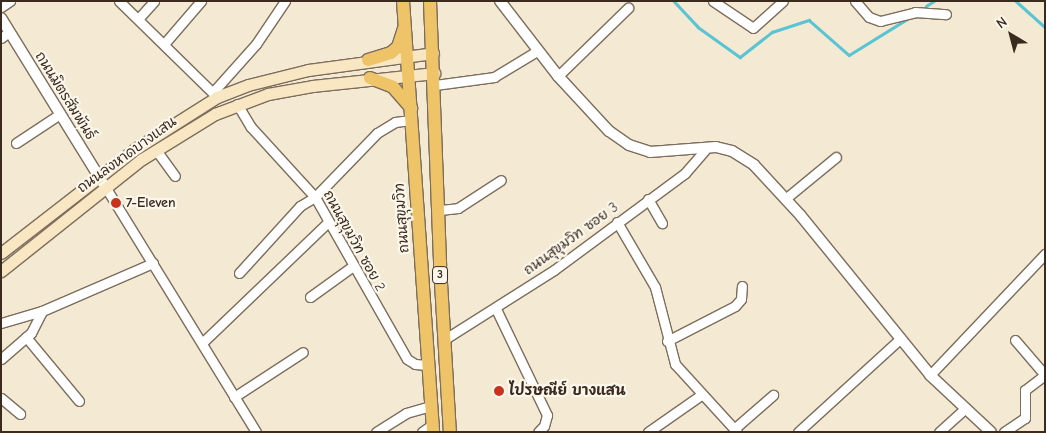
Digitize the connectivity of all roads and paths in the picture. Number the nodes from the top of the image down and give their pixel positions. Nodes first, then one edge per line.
1 (10, 1) edge
2 (119, 1) edge
3 (154, 1) edge
4 (201, 1) edge
5 (285, 1) edge
6 (403, 1) edge
7 (430, 1) edge
8 (500, 1) edge
9 (713, 1) edge
10 (783, 1) edge
11 (855, 1) edge
12 (1, 6) edge
13 (628, 8) dead end
14 (946, 14) dead end
15 (1, 18) edge
16 (138, 19) junction
17 (405, 25) junction
18 (5, 35) edge
19 (164, 44) junction
20 (537, 51) junction
21 (433, 52) junction
22 (408, 55) junction
23 (368, 60) junction
24 (410, 74) junction
25 (558, 76) junction
26 (370, 78) junction
27 (435, 79) junction
28 (215, 94) junction
29 (237, 104) junction
30 (60, 114) junction
31 (411, 114) junction
32 (16, 143) dead end
33 (156, 150) junction
34 (704, 150) junction
35 (836, 157) dead end
36 (175, 176) dead end
37 (99, 177) junction
38 (502, 180) dead end
39 (106, 188) junction
40 (315, 197) junction
41 (648, 199) junction
42 (785, 199) junction
43 (440, 210) junction
44 (328, 222) junction
45 (617, 222) junction
46 (662, 223) dead end
47 (1, 253) edge
48 (1045, 254) edge
49 (154, 263) junction
50 (353, 266) junction
51 (1, 271) edge
52 (239, 273) dead end
53 (742, 286) dead end
54 (310, 297) dead end
55 (496, 309) junction
56 (42, 311) junction
57 (1, 323) edge
58 (26, 337) junction
59 (901, 338) junction
60 (445, 339) junction
61 (1016, 340) dead end
62 (667, 341) junction
63 (202, 343) junction
64 (303, 352) dead end
65 (1, 359) edge
66 (427, 365) junction
67 (930, 375) junction
68 (701, 395) junction
69 (773, 395) dead end
70 (234, 397) junction
71 (1, 398) edge
72 (79, 401) dead end
73 (431, 406) junction
74 (966, 408) junction
75 (20, 414) dead end
76 (433, 428) edge
77 (735, 430) edge
78 (256, 432) edge
79 (376, 432) edge
80 (422, 432) edge
81 (450, 432) edge
82 (538, 432) edge
83 (648, 432) edge
84 (798, 432) edge
85 (939, 432) edge
86 (991, 432) edge
87 (1004, 432) edge

1 - 12 street
2 - 16 street
3 - 16 street
4 - 19 street
5 - 28 street
6 - 17 main road, ถนนสุขุมวิท / 3
7 - 21 main road, 3
8 - 20 street
9 - 10 street
11 - 14 street
13 - 25 street
15 - 18 street, ถนนมิตรสัมพันธ์
16 - 19 street
17 - 22 main road, ถนนสุขุมวิท / 3
17 - 23 main road
18 - 30 street, ถนนมิตรสัมพันธ์
19 - 28 street
20 - 25 street
20 - 27 street
21 - 22 main road, ถนนลงหาดบางแสน
21 - 27 main road, 3
22 - 23 main road, ถนนลงหาดบางแสน
22 - 24 main road, ถนนสุขุมวิท / 3
23 - 28 main road, ถนนลงหาดบางแสน
24 - 26 main road, ถนนลงหาดบางแสน
24 - 27 main road, ถนนลงหาดบางแสน
24 - 31 main road, ถนนสุขุมวิท / 3
25 - 34 street
26 - 29 main road, ถนนลงหาดบางแสน
26 - 31 main road
27 - 43 main road, 3
28 - 37 main road, ถนนลงหาดบางแสน
29 - 33 main road, ถนนลงหาดบางแสน
29 - 40 street, ถนนสุขุมวิท ซอย 2
30 - 32 street
30 - 37 street, ถนนมิตรสัมพันธ์
31 - 40 street
31 - 66 main road, ถนนสุขุมวิท / 3
33 - 36 street
33 - 39 main road, ถนนลงหาดบางแสน
34 - 41 street, ถนนสุขุมวิท ซอย 3
34 - 42 street
35 - 42 street
37 - 39 street, ถนนมิตรสัมพันธ์
37 - 47 main road, ถนนลงหาดบางแสน
38 - 43 street
39 - 49 street
39 - 51 main road, ถนนลงหาดบางแสน
40 - 44 street, ถนนสุขุมวิท ซอย 2
40 - 52 street
41 - 45 street, ถนนสุขุมวิท ซอย 3
41 - 46 street
42 - 59 street
43 - 60 main road, 3
44 - 50 street, ถนนสุขุมวิท ซอย 2
44 - 63 street
45 - 55 street, ถนนสุขุมวิท ซอย 3
45 - 62 street
48 - 67 street
49 - 56 street
49 - 63 street
50 - 54 street
50 - 66 street, ถนนสุขุมวิท ซอย 2
53 - 62 street
55 - 60 street, ถนนสุขุมวิท ซอย 3
55 - 82 street
56 - 57 street
56 - 58 street
58 - 65 street
58 - 72 street
59 - 67 street
59 - 84 street
60 - 81 main road, 3
61 - 87 street
62 - 68 street
63 - 70 street
64 - 70 street
66 - 73 main road, ถนนสุขุมวิท / 3
67 - 74 street
68 - 77 street
68 - 83 street
69 - 77 street
70 - 78 street
71 - 75 street
73 - 76 main road, ถนนสุขุมวิท / 3
73 - 79 street
74 - 85 street
74 - 86 street
76 - 80 street

